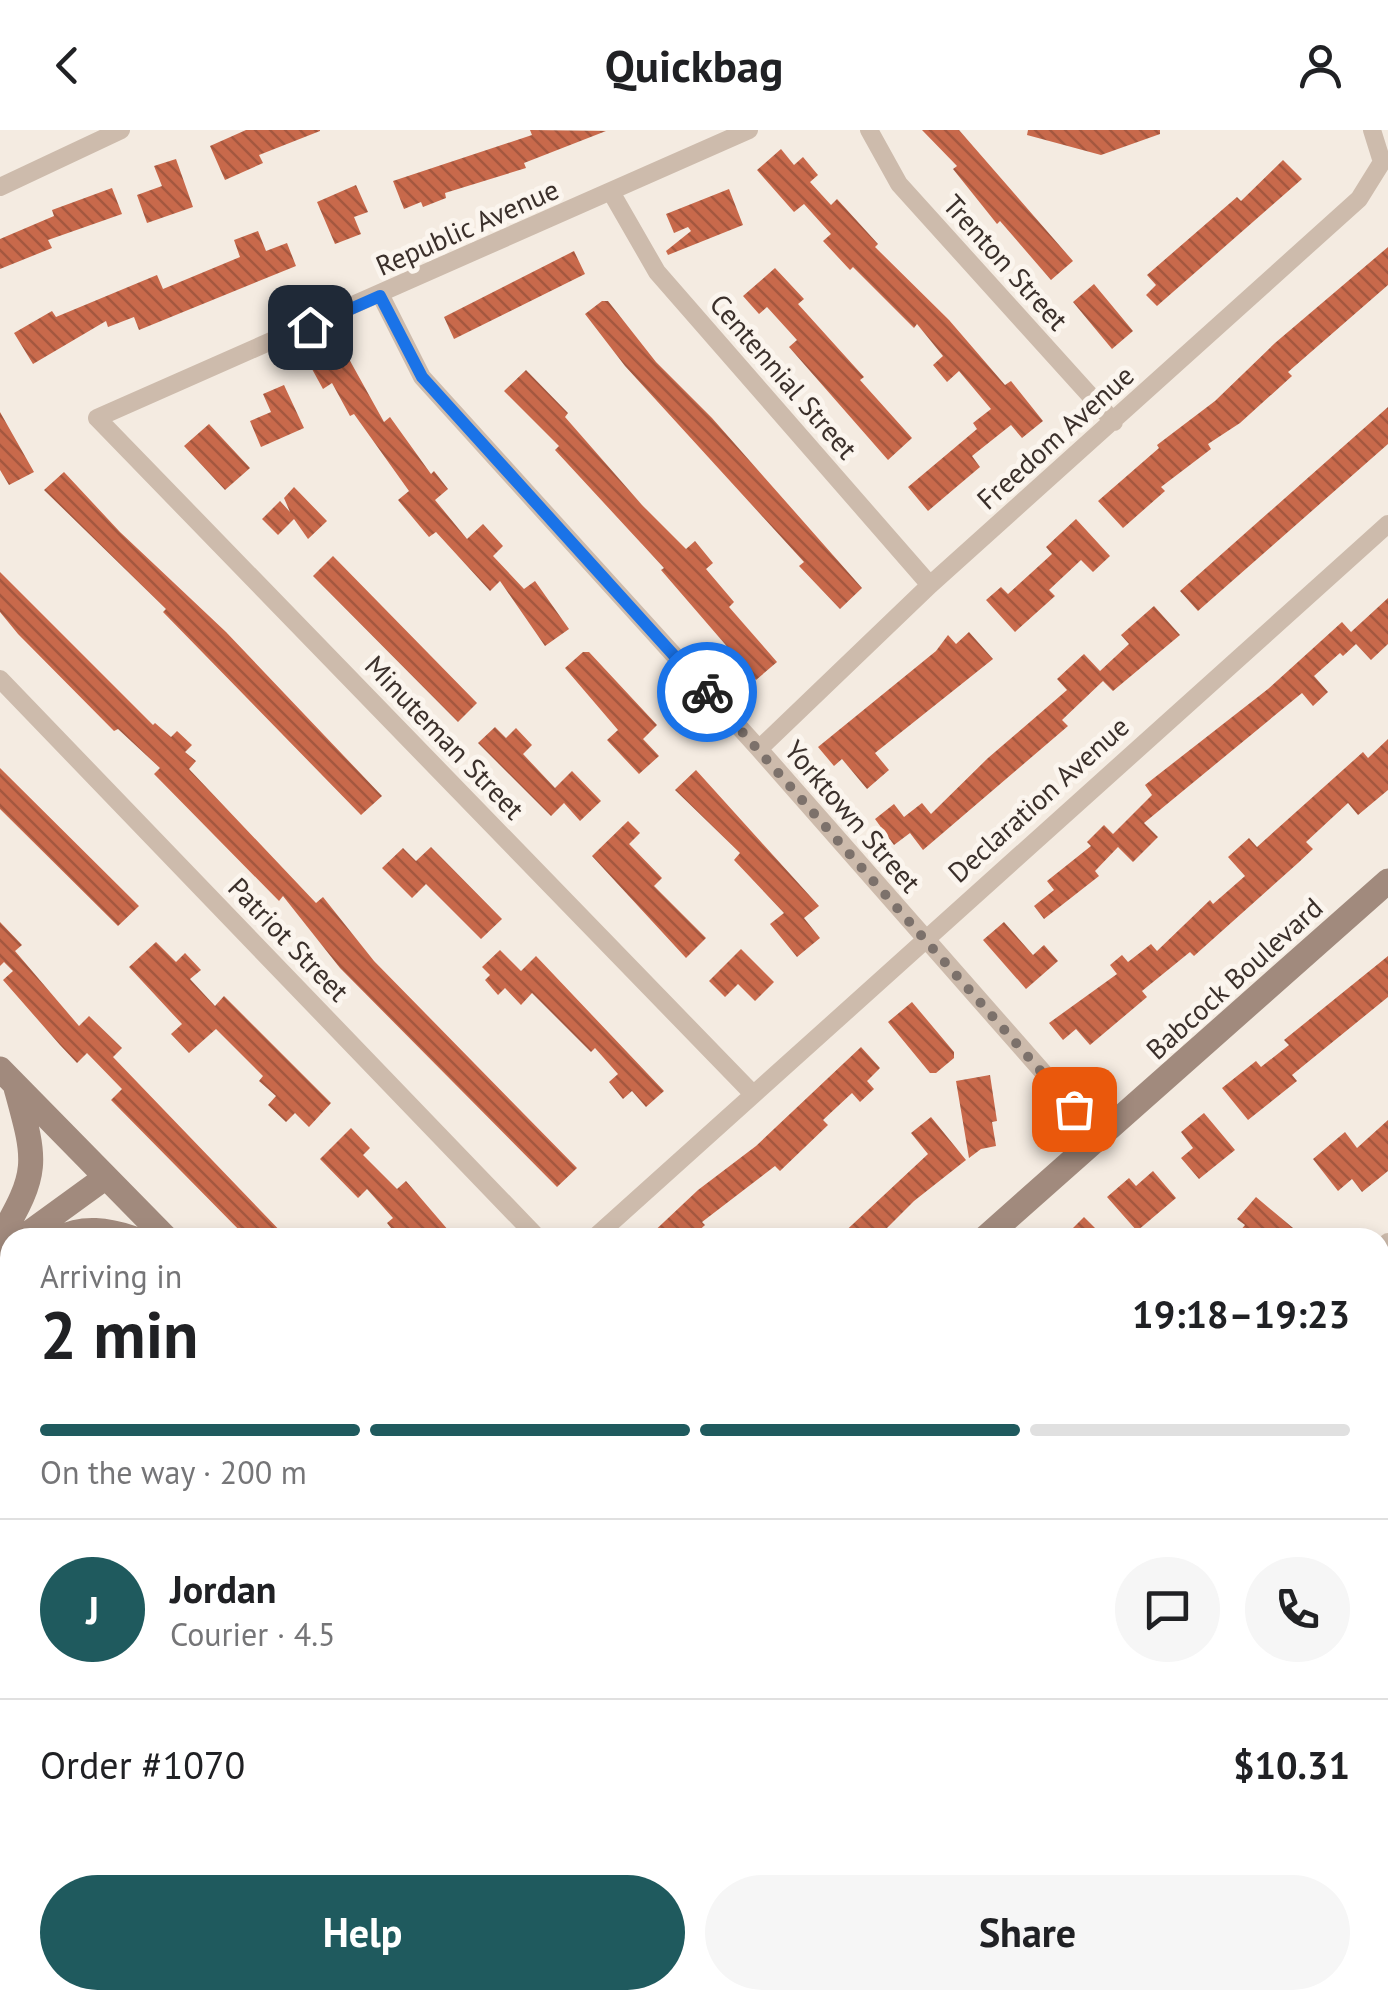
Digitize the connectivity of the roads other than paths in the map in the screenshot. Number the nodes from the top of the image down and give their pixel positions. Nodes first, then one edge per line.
1 (121, 130) edge
2 (748, 130) edge
3 (869, 130) edge
4 (1372, 130) edge
5 (0, 187) edge
6 (611, 192) junction
7 (380, 296) junction
8 (97, 418) joint
9 (1114, 422) junction
10 (1388, 524) edge
11 (930, 585) junction
12 (0, 680) edge
13 (759, 749) junction
14 (1388, 881) edge
15 (922, 939) junction
16 (7, 1076) edge
17 (753, 1094) junction
18 (1100, 1138) junction
19 (106, 1177) junction
20 (7, 1228) edge
21 (36, 1228) edge
22 (156, 1228) edge
23 (528, 1228) edge
24 (605, 1228) edge
25 (996, 1228) edge

1 - 5 street
2 - 6 street, Republic Avenue
3 - 9 street, Trenton Street
4 - 9 street, Freedom Avenue
6 - 7 street, Republic Avenue
6 - 11 street, Centennial Street
7 - 8 street, Republic Avenue
7 - 13 street, Yorktown Street
8 - 17 street, Minuteman Street
9 - 11 street, Freedom Avenue
10 - 15 street, Declaration Avenue
11 - 13 street, Freedom Avenue
12 - 23 street, Patriot Street
13 - 15 street, Yorktown Street
14 - 18 street, Babcock Boulevard
15 - 17 street, Declaration Avenue
15 - 18 street, Yorktown Street
16 - 19 street
16 - 20 street
17 - 24 street, Declaration Avenue
18 - 25 street, Babcock Boulevard
19 - 21 street
19 - 22 street

